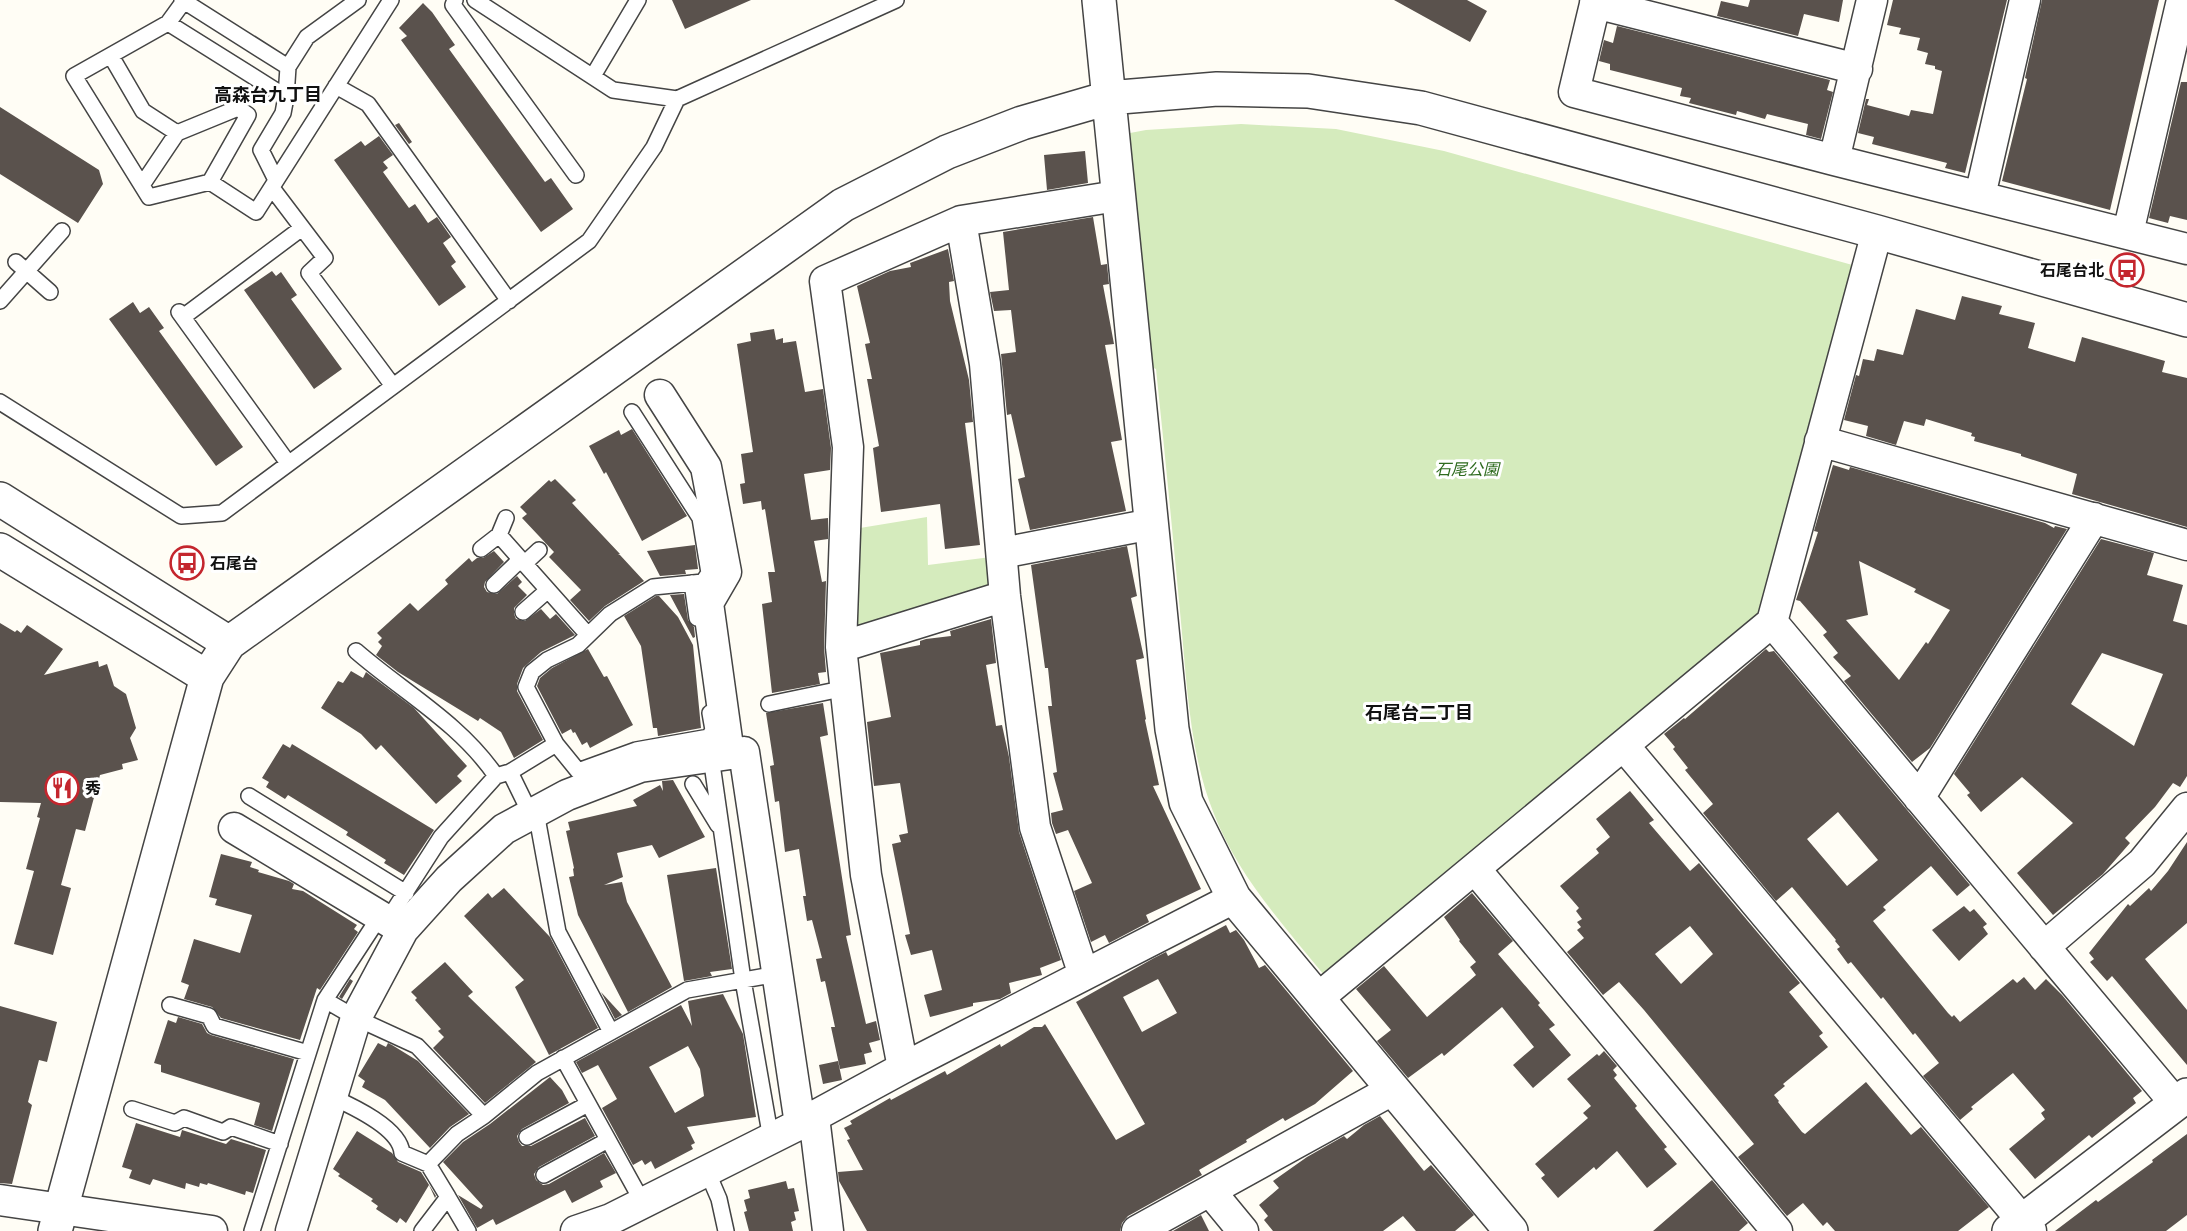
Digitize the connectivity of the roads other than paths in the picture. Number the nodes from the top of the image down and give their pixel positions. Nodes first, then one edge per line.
1 (358, 0) edge
2 (391, 0) edge
3 (455, 0) edge
4 (475, 0) edge
5 (638, 0) edge
6 (896, 0) edge
7 (1098, 0) edge
8 (1872, 0) edge
9 (2025, 0) edge
10 (2182, 0) edge
11 (183, 1) edge
12 (1596, 2) edge
13 (168, 24) junction
14 (111, 56) junction
15 (288, 67) junction
16 (1857, 69) junction
17 (593, 76) junction
18 (336, 87) junction
19 (286, 97) junction
20 (1108, 98) junction
21 (677, 99) junction
22 (177, 133) junction
23 (1834, 160) junction
24 (576, 175) dead end
25 (210, 182) junction
26 (274, 184) junction
27 (142, 185) junction
28 (1118, 196) junction
29 (1980, 196) junction
30 (961, 221) junction
31 (302, 228) junction
32 (62, 231) dead end
33 (1877, 232) junction
34 (2128, 233) junction
35 (2187, 249) edge
36 (21, 267) junction
37 (50, 292) dead end
38 (0, 301) edge
39 (508, 301) junction
40 (2187, 320) edge
41 (393, 386) junction
42 (660, 395) dead end
43 (0, 402) edge
44 (632, 412) dead end
45 (1820, 441) junction
46 (288, 463) junction
47 (0, 499) edge
48 (506, 518) dead end
49 (2094, 518) junction
50 (1152, 524) junction
51 (499, 535) junction
52 (2187, 544) edge
53 (481, 549) dead end
54 (0, 550) edge
55 (539, 550) dead end
56 (1002, 553) junction
57 (523, 561) junction
58 (692, 583) junction
59 (494, 585) dead end
60 (548, 590) junction
61 (1005, 596) junction
62 (523, 612) dead end
63 (1772, 622) junction
64 (588, 635) junction
65 (229, 643) junction
66 (841, 647) junction
67 (356, 651) dead end
68 (207, 677) junction
69 (846, 688) junction
70 (769, 704) dead end
71 (556, 744) junction
72 (1624, 746) junction
73 (720, 756) junction
74 (503, 774) junction
75 (693, 784) dead end
76 (249, 796) dead end
77 (1919, 798) junction
78 (2187, 808) edge
79 (533, 813) junction
80 (234, 828) dead end
81 (722, 830) junction
82 (1475, 869) junction
83 (406, 893) junction
84 (1234, 898) junction
85 (390, 922) junction
86 (2044, 947) junction
87 (778, 974) junction
88 (1084, 975) junction
89 (743, 980) junction
90 (1317, 999) junction
91 (325, 1000) junction
92 (170, 1005) dead end
93 (356, 1018) junction
94 (611, 1032) junction
95 (308, 1053) junction
96 (563, 1058) junction
97 (903, 1068) junction
98 (1392, 1090) junction
99 (332, 1097) junction
100 (2182, 1099) edge
101 (588, 1104) junction
102 (132, 1109) dead end
103 (484, 1116) junction
104 (807, 1120) junction
105 (527, 1137) dead end
106 (771, 1139) junction
107 (608, 1140) junction
108 (280, 1144) junction
109 (428, 1164) junction
110 (706, 1171) junction
111 (544, 1175) dead end
112 (1210, 1191) junction
113 (448, 1197) junction
114 (0, 1200) edge
115 (644, 1203) junction
116 (58, 1219) edge
117 (611, 1225) edge
118 (176, 1228) edge
119 (2021, 1228) edge
120 (212, 1231) edge
121 (252, 1231) edge
122 (291, 1231) edge
123 (422, 1231) edge
124 (468, 1231) edge
125 (576, 1231) edge
126 (726, 1231) edge
127 (828, 1231) edge
128 (1137, 1231) edge
129 (1243, 1231) edge
130 (1511, 1231) edge
131 (1777, 1231) edge

1 - 15 lane
2 - 18 lane
3 - 24 lane
4 - 17 lane
5 - 17 lane
6 - 21 lane
7 - 20 street
8 - 16 street
9 - 29 street
10 - 34 street
11 - 13 lane
11 - 15 lane
12 - 16 street
12 - 23 street
13 - 14 lane
13 - 19 lane
14 - 22 lane
14 - 27 lane
15 - 19 lane
16 - 23 street
17 - 21 lane
18 - 26 lane
18 - 39 lane
19 - 26 lane
20 - 28 street
20 - 33 street
20 - 65 street
21 - 39 lane
22 - 25 lane
22 - 27 lane
23 - 29 street
25 - 26 lane
25 - 27 lane
26 - 31 lane
28 - 30 street
28 - 50 street
29 - 34 street
30 - 56 street
30 - 66 street
31 - 41 lane
31 - 46 lane
32 - 36 lane
33 - 40 street
33 - 45 street
34 - 35 street
36 - 37 lane
36 - 38 lane
39 - 41 lane
41 - 46 lane
42 - 73 street
43 - 46 lane
44 - 58 lane
45 - 49 street
45 - 63 street
47 - 65 street
48 - 51 lane
49 - 52 street
49 - 77 street
50 - 56 street
50 - 84 street
51 - 53 lane
51 - 57 lane
54 - 68 street
55 - 57 lane
56 - 61 street
57 - 59 lane
57 - 60 lane
58 - 64 lane
58 - 71 lane
60 - 62 lane
60 - 64 lane
61 - 66 street
61 - 88 street
63 - 72 street
63 - 77 street
64 - 71 lane
65 - 68 street
66 - 69 street
67 - 74 lane
68 - 116 street
69 - 70 lane
69 - 97 street
71 - 74 lane
72 - 82 street
72 - 119 street
73 - 79 street
73 - 81 lane
73 - 87 street
74 - 79 lane
74 - 83 lane
75 - 81 lane
76 - 83 lane
77 - 86 street
78 - 86 street
79 - 85 street
79 - 94 lane
80 - 85 street
81 - 89 lane
82 - 90 street
82 - 131 street
83 - 85 lane
84 - 88 street
84 - 90 street
85 - 91 lane
85 - 93 street
86 - 100 street
87 - 89 lane
87 - 104 street
88 - 97 street
89 - 94 lane
89 - 106 lane
90 - 98 street
91 - 93 lane
91 - 95 lane
92 - 95 lane
93 - 99 street
93 - 103 lane
94 - 96 lane
95 - 108 lane
96 - 101 lane
96 - 103 lane
97 - 104 street
98 - 112 street
98 - 130 street
99 - 109 lane
99 - 122 street
100 - 119 street
101 - 105 lane
101 - 107 lane
102 - 108 lane
103 - 109 lane
104 - 106 street
104 - 127 street
106 - 110 street
107 - 111 lane
107 - 115 lane
108 - 121 lane
109 - 113 lane
110 - 115 street
110 - 126 lane
112 - 128 street
112 - 129 street
113 - 123 lane
113 - 124 lane
114 - 116 street
115 - 117 street
116 - 118 street
117 - 125 street
118 - 120 street

